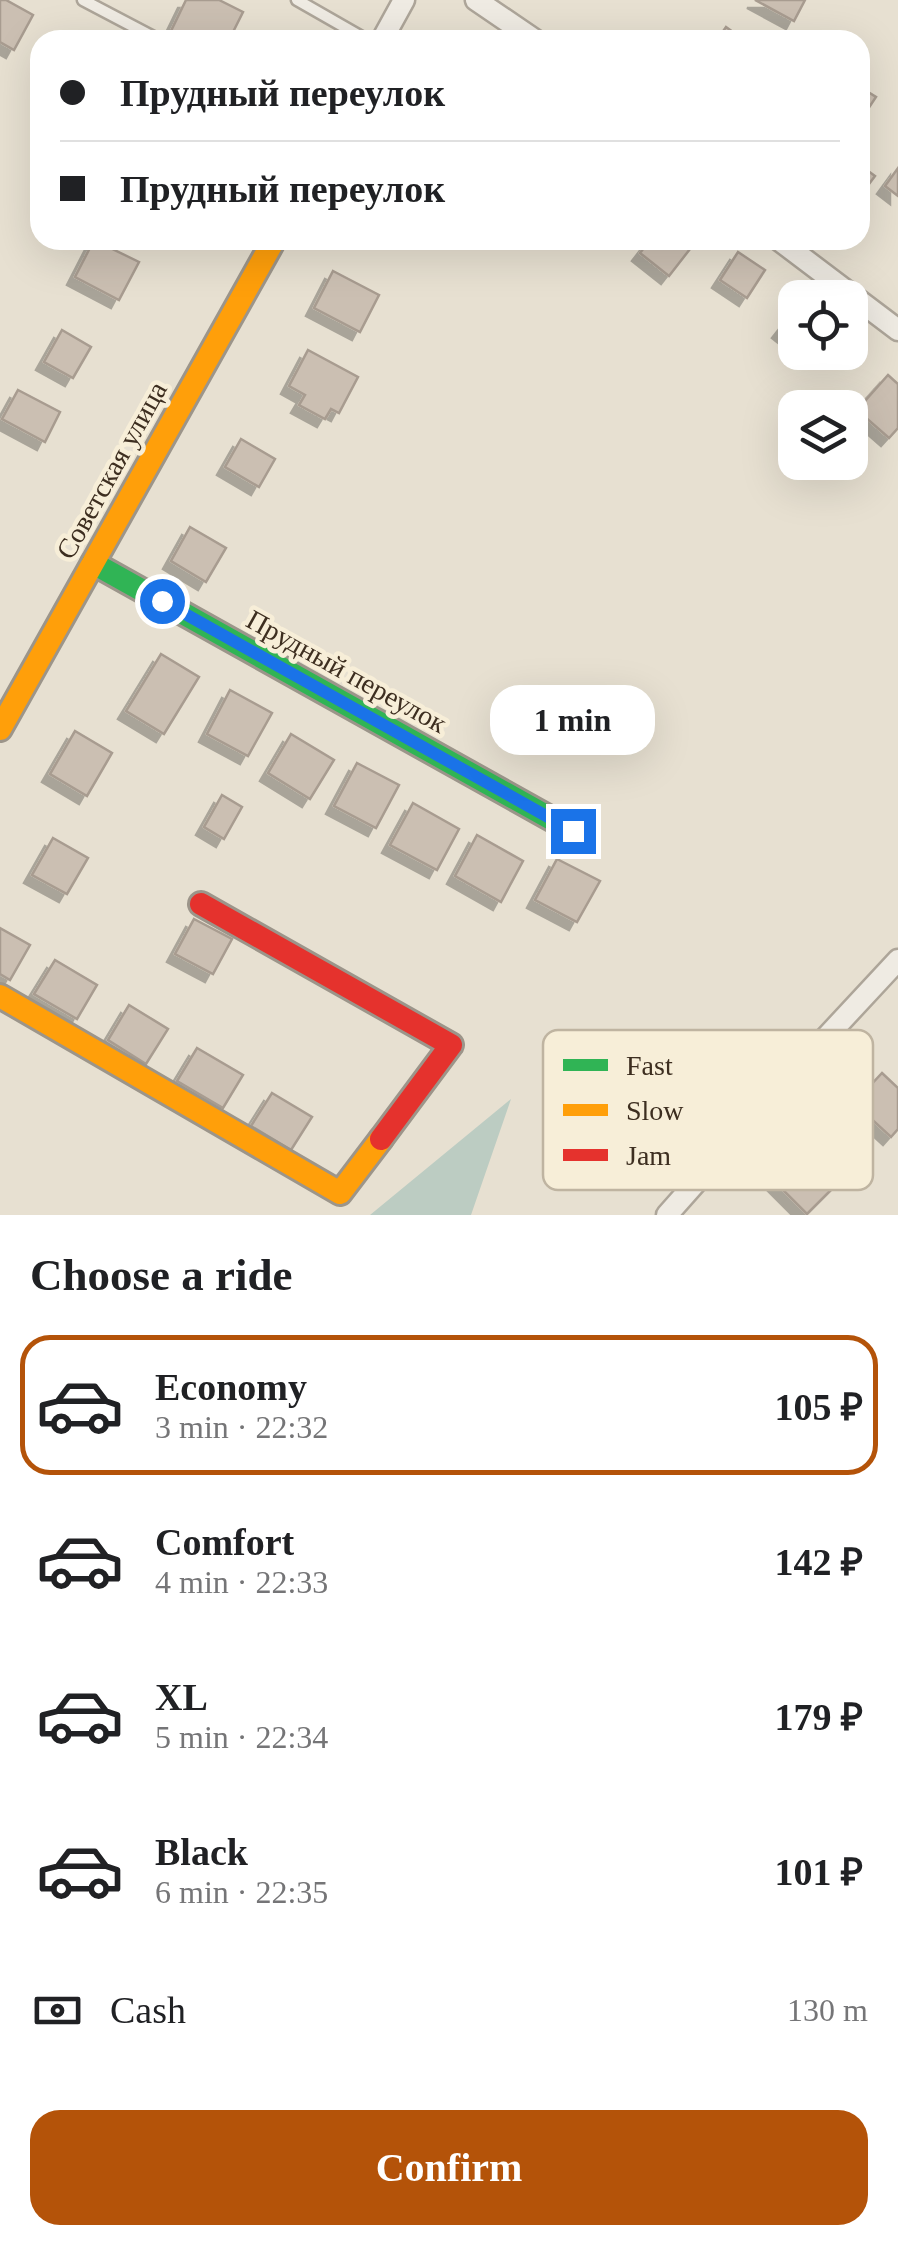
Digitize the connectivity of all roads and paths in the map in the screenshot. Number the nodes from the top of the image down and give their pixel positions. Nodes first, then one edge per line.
1 (83, 0) edge
2 (297, 0) edge
3 (404, 0) edge
4 (476, 0) edge
5 (139, 30) edge
6 (350, 30) edge
7 (388, 30) edge
8 (520, 30) edge
9 (268, 250) edge
10 (792, 250) edge
11 (898, 330) edge
12 (93, 563) junction
13 (0, 729) edge
14 (573, 831) dead end
15 (201, 904) dead end
16 (898, 960) edge
17 (0, 996) edge
18 (833, 1030) edge
19 (689, 1190) edge
20 (667, 1215) edge

1 - 5 lane
2 - 6 lane
3 - 7 street
4 - 8 street
9 - 12 street, Советская улица
10 - 11 street
12 - 13 street, Советская улица
12 - 14 street, Прудный переулок
15 - 17 street
16 - 18 street
19 - 20 street

